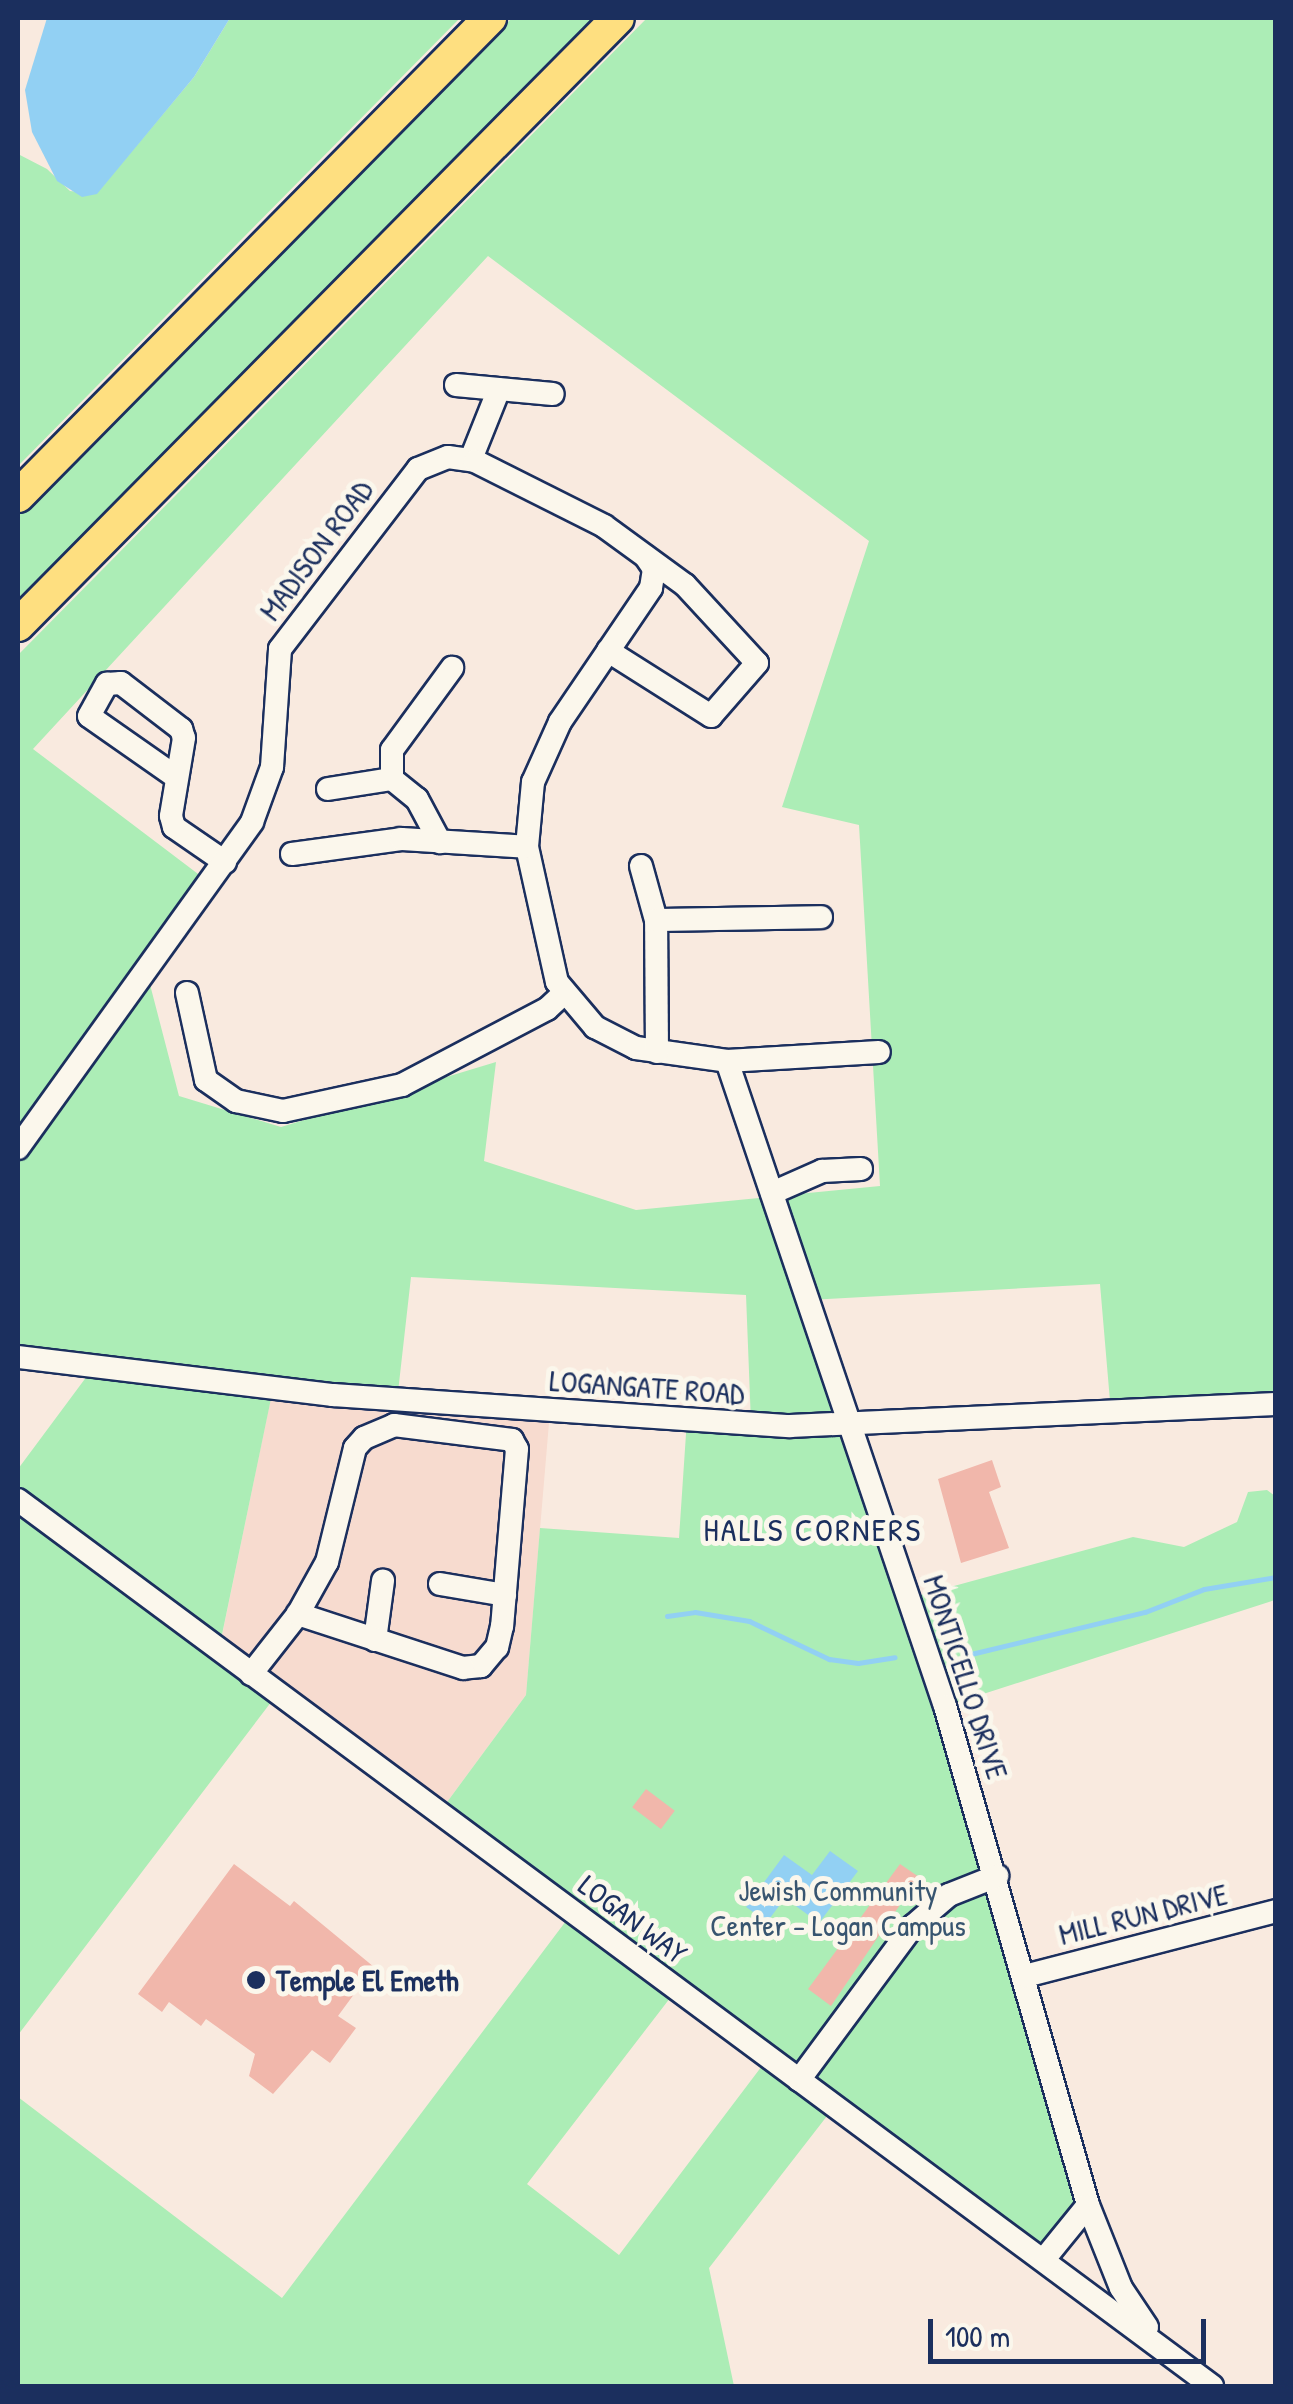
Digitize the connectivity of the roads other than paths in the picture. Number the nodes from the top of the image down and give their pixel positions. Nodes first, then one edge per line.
1 (490, 18) edge
2 (618, 18) edge
3 (456, 385) dead end
4 (500, 389) junction
5 (553, 394) dead end
6 (471, 460) junction
7 (18, 496) edge
8 (644, 554) junction
9 (18, 625) edge
10 (608, 652) junction
11 (452, 668) dead end
12 (176, 777) junction
13 (392, 779) junction
14 (328, 789) dead end
15 (440, 842) junction
16 (528, 847) junction
17 (292, 854) dead end
18 (225, 862) junction
19 (641, 866) dead end
20 (821, 918) dead end
21 (656, 920) junction
22 (187, 993) dead end
23 (563, 994) junction
24 (657, 1052) junction
25 (879, 1052) dead end
26 (727, 1061) junction
27 (18, 1148) edge
28 (861, 1169) dead end
29 (772, 1192) junction
30 (18, 1357) edge
31 (1276, 1404) edge
32 (484, 1407) junction
33 (848, 1425) junction
34 (480, 1432) junction
35 (18, 1500) edge
36 (383, 1581) dead end
37 (440, 1584) dead end
38 (505, 1595) junction
39 (298, 1614) junction
40 (375, 1640) junction
41 (252, 1674) junction
42 (997, 1876) junction
43 (1276, 1911) edge
44 (1025, 1976) junction
45 (800, 2080) junction
46 (1088, 2205) junction
47 (1044, 2258) junction
48 (1154, 2339) junction
49 (1212, 2386) edge

1 - 7 highway
2 - 9 highway
3 - 4 street
4 - 5 street
4 - 6 street
6 - 8 street
6 - 18 street, MADISON ROAD
8 - 10 street
8 - 10 street
10 - 16 street
11 - 13 street
12 - 12 street
12 - 18 street
13 - 14 street
13 - 15 street
15 - 16 street
15 - 17 street
16 - 23 street
18 - 27 street, MADISON ROAD
19 - 21 street
20 - 21 street
21 - 24 street
22 - 23 street
23 - 24 street
24 - 26 street
25 - 26 street
26 - 29 street, MONTICELLO DRIVE
28 - 29 street
29 - 33 street, MONTICELLO DRIVE
30 - 32 street, LOGANGATE ROAD
31 - 33 street, LOGANGATE ROAD
32 - 33 street, LOGANGATE ROAD
32 - 34 street
33 - 42 street, MONTICELLO DRIVE
34 - 38 street
34 - 39 street
35 - 41 street, LOGAN WAY
36 - 40 street
37 - 38 street
38 - 40 street
39 - 40 street
39 - 41 street
41 - 45 street, LOGAN WAY
42 - 44 street, MONTICELLO DRIVE
42 - 45 street
43 - 44 street, MILL RUN DRIVE
44 - 46 street, MONTICELLO DRIVE
45 - 47 street, LOGAN WAY
46 - 47 street
46 - 48 street, MONTICELLO DRIVE
47 - 48 street, LOGAN WAY
48 - 49 street, LOGAN WAY

